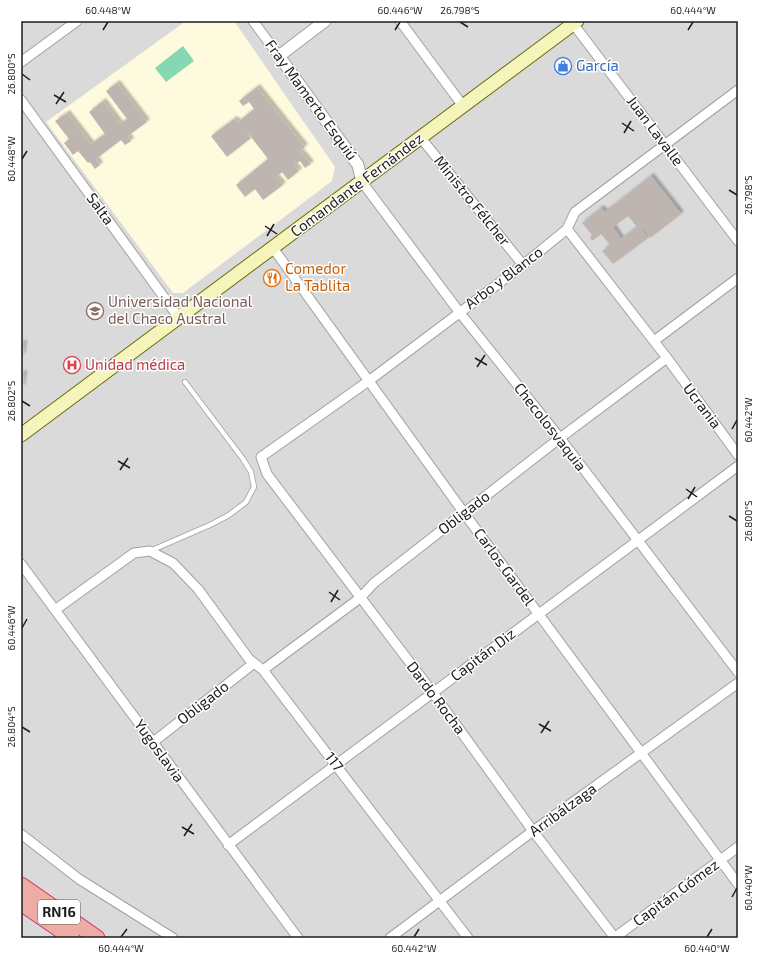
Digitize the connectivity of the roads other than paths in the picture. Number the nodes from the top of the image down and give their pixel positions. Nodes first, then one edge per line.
1 (253, 21) edge
2 (325, 21) edge
3 (400, 21) edge
4 (574, 22) edge
5 (71, 23) edge
6 (278, 56) junction
7 (21, 62) edge
8 (738, 90) edge
9 (21, 100) edge
10 (463, 106) junction
11 (421, 138) junction
12 (666, 144) junction
13 (362, 182) junction
14 (568, 229) junction
15 (738, 241) edge
16 (273, 248) junction
17 (523, 265) junction
18 (738, 278) edge
19 (460, 312) junction
20 (179, 318) junction
21 (654, 342) junction
22 (666, 358) junction
23 (370, 380) junction
24 (185, 382) dead end
25 (21, 436) edge
26 (560, 438) junction
27 (738, 455) edge
28 (261, 457) joint
29 (738, 466) edge
30 (464, 512) junction
31 (638, 540) junction
32 (150, 551) junction
33 (21, 564) edge
34 (360, 598) junction
35 (55, 610) junction
36 (539, 614) junction
37 (254, 664) junction
38 (263, 670) junction
39 (738, 672) edge
40 (738, 683) edge
41 (433, 693) junction
42 (152, 743) junction
43 (641, 753) junction
44 (336, 764) junction
45 (533, 831) junction
46 (21, 834) edge
47 (228, 845) junction
48 (738, 847) edge
49 (720, 861) junction
50 (738, 884) edge
51 (21, 885) edge
52 (440, 901) junction
53 (21, 903) edge
54 (72, 938) edge
55 (97, 938) edge
56 (173, 938) edge
57 (298, 938) edge
58 (390, 938) edge
59 (468, 938) edge
60 (614, 938) edge

1 - 6 street, Fray Mamerto Esquiú
2 - 6 street
3 - 10 street
4 - 10 main road, Comandante Fernández
4 - 12 street, Juan Lavalle
5 - 7 street
6 - 13 street, Fray Mamerto Esquiú
8 - 12 street, Arbo y Blanco
9 - 20 street, Salta
10 - 11 main road, Comandante Fernández
11 - 13 main road, Comandante Fernández
11 - 17 street, Ministro Félcher
12 - 14 street, Arbo y Blanco
12 - 15 street, Juan Lavalle
13 - 16 main road, Comandante Fernández
13 - 19 street, Checolosvaquia
14 - 17 street, Arbo y Blanco
14 - 21 street
16 - 20 main road, Comandante Fernández
16 - 23 street, Carlos Gardel
17 - 19 street, Arbo y Blanco
18 - 21 street
19 - 23 street, Arbo y Blanco
19 - 26 street, Checolosvaquia
20 - 25 main road, Comandante Fernández
21 - 22 street
22 - 26 street, Obligado
22 - 27 street, Ucrania
23 - 28 street, Arbo y Blanco
23 - 30 street, Carlos Gardel
24 - 32 lane
26 - 30 street, Obligado
26 - 31 street, Checolosvaquia
28 - 34 street, Dardo Rocha
29 - 31 street, Capitán Diz
30 - 34 street, Obligado
30 - 36 street, Carlos Gardel
31 - 36 street, Capitán Diz
31 - 39 street, Checolosvaquia
32 - 35 street
32 - 37 street, 117
33 - 35 street, Yugoslavia
34 - 38 street, Obligado
34 - 41 street, Dardo Rocha
35 - 42 street, Yugoslavia
36 - 41 street, Capitán Diz
36 - 43 street, Carlos Gardel
37 - 38 street, 117
37 - 42 street, Obligado
38 - 44 street, 117
40 - 43 street, Arribálzaga
41 - 44 street, Capitán Diz
41 - 45 street, Dardo Rocha
42 - 47 street, Yugoslavia
43 - 45 street, Arribálzaga
43 - 49 street, Carlos Gardel
44 - 47 street, Capitán Diz
44 - 52 street, 117
45 - 52 street, Arribálzaga
45 - 60 street, Dardo Rocha
46 - 56 street
47 - 57 street, Yugoslavia
48 - 49 street, Capitán Gómez
49 - 50 street, Carlos Gardel
49 - 60 street, Capitán Gómez
51 - 55 highway, RN16
52 - 58 street, Arribálzaga
52 - 59 street, 117
53 - 54 highway, RN16

